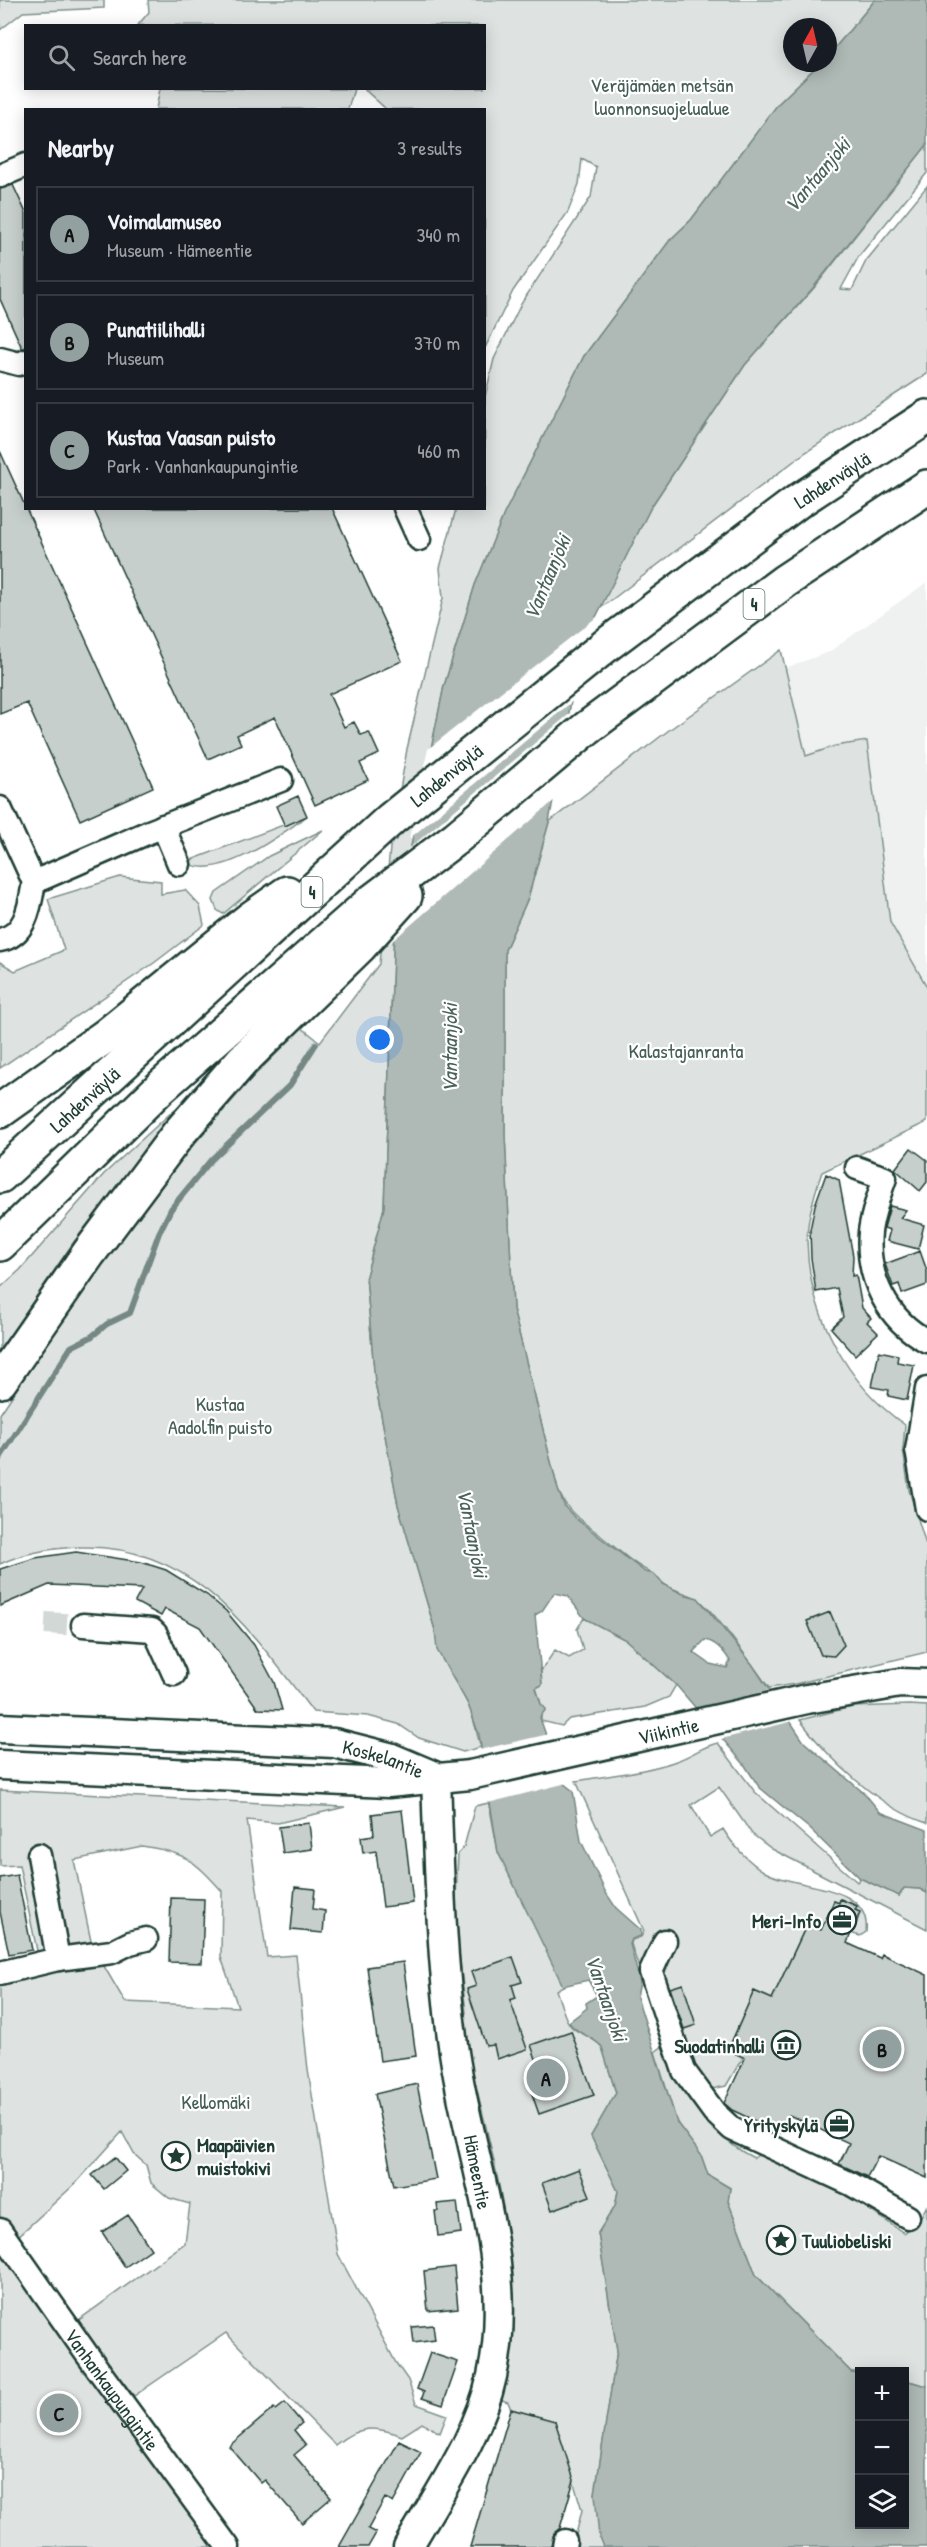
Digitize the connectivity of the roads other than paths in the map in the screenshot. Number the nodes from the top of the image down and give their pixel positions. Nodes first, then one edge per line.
1 (24, 166) edge
2 (0, 176) edge
3 (0, 359) edge
4 (24, 362) edge
5 (927, 417) edge
6 (927, 487) edge
7 (406, 510) edge
8 (420, 538) dead end
9 (281, 780) dead end
10 (0, 808) edge
11 (392, 819) junction
12 (164, 826) junction
13 (456, 838) junction
14 (179, 864) dead end
15 (34, 882) junction
16 (0, 940) edge
17 (107, 1035) junction
18 (0, 1111) edge
19 (0, 1133) edge
20 (857, 1168) dead end
21 (0, 1176) edge
22 (0, 1244) edge
23 (927, 1341) edge
24 (0, 1381) edge
25 (927, 1389) edge
26 (927, 1509) edge
27 (83, 1625) tunnel mouth
28 (927, 1672) edge
29 (174, 1674) dead end
30 (914, 1683) edge
31 (0, 1728) edge
32 (0, 1765) edge
33 (436, 1777) junction
34 (39, 1855) dead end
35 (146, 1939) dead end
36 (665, 1941) dead end
37 (58, 1959) junction
38 (0, 1973) edge
39 (908, 2217) dead end
40 (0, 2230) edge
41 (228, 2547) edge
42 (408, 2547) edge

1 - 2 street
3 - 4 street
5 - 11 highway, Lahdenväylä / 4
6 - 13 highway, 4
7 - 8 street
9 - 12 street
10 - 15 street
11 - 17 highway
11 - 21 highway, Lahdenväylä / 4
12 - 14 street
12 - 15 street
13 - 22 highway, 4
13 - 24 highway
15 - 16 street
17 - 18 highway
17 - 19 highway
20 - 23 street
25 - 26 street
27 - 29 street
28 - 30 main road, Viikintie
30 - 33 main road, Viikintie
31 - 33 main road, Koskelantie
32 - 33 main road, Koskelantie
33 - 42 main road, Hämeentie
34 - 37 street
35 - 37 street
36 - 39 street
37 - 38 street
40 - 41 street, Vanhankaupungintie

